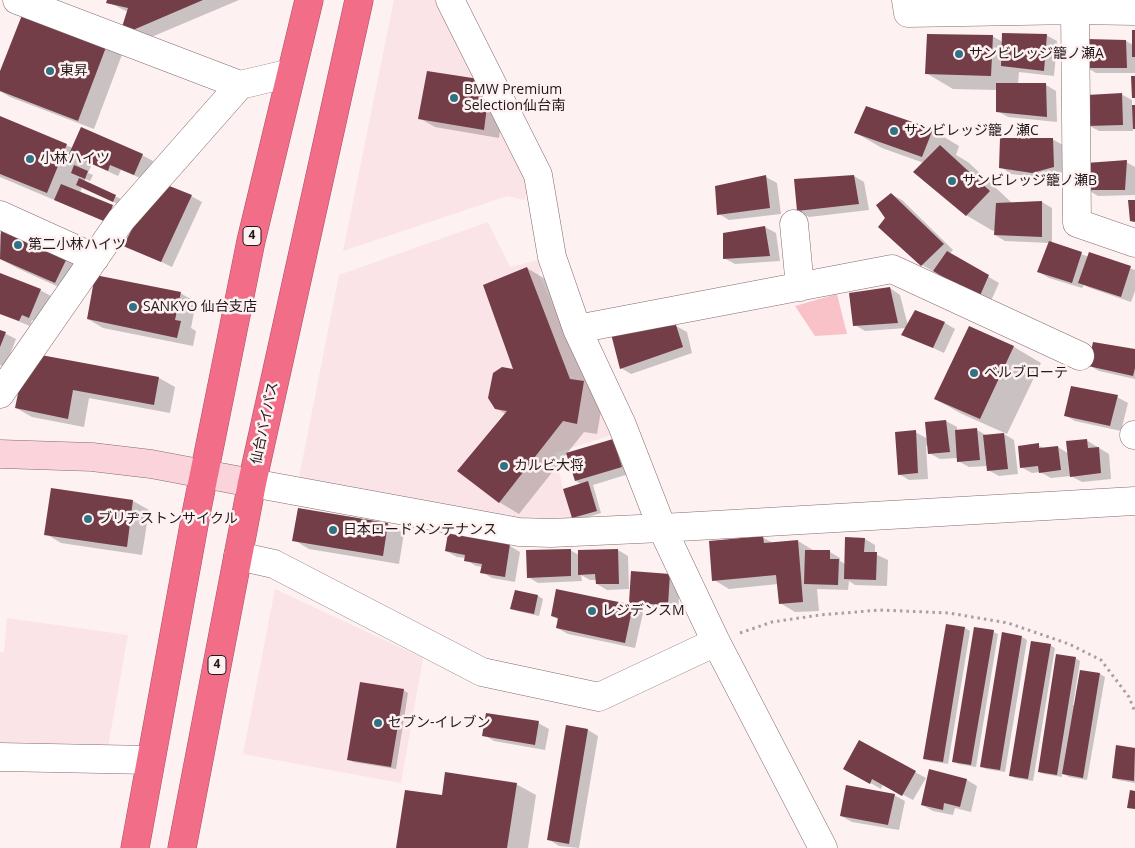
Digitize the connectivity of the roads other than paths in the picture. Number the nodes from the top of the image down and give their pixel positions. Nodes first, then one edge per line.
1 (17, 0) edge
2 (309, 0) edge
3 (359, 0) edge
4 (450, 0) edge
5 (906, 0) edge
6 (1075, 10) junction
7 (1135, 12) edge
8 (291, 73) junction
9 (240, 85) junction
10 (0, 215) edge
11 (794, 224) dead end
12 (1135, 243) edge
13 (95, 258) junction
14 (800, 286) junction
15 (577, 330) junction
16 (1080, 356) dead end
17 (0, 394) edge
18 (0, 454) edge
19 (204, 474) junction
20 (252, 482) junction
21 (1135, 501) edge
22 (662, 528) junction
23 (238, 556) junction
24 (716, 642) junction
25 (0, 757) edge
26 (150, 760) junction
27 (135, 848) edge
28 (182, 848) edge
29 (823, 848) edge

1 - 9 street
2 - 8 highway, 4
3 - 20 highway, 仙台バイパス / 4
4 - 15 street
5 - 6 street
6 - 7 street
6 - 12 street
8 - 9 street
8 - 19 highway, 4
9 - 13 street
10 - 13 street
11 - 14 street
13 - 17 street
14 - 15 street
14 - 16 street
15 - 22 street
18 - 19 street
19 - 20 street
19 - 26 highway, 4
20 - 22 street
20 - 23 highway, 仙台バイパス / 4
21 - 22 street
22 - 24 street
23 - 24 street
23 - 28 highway, 仙台バイパス / 4
24 - 29 street
25 - 26 street
26 - 27 highway, 4

